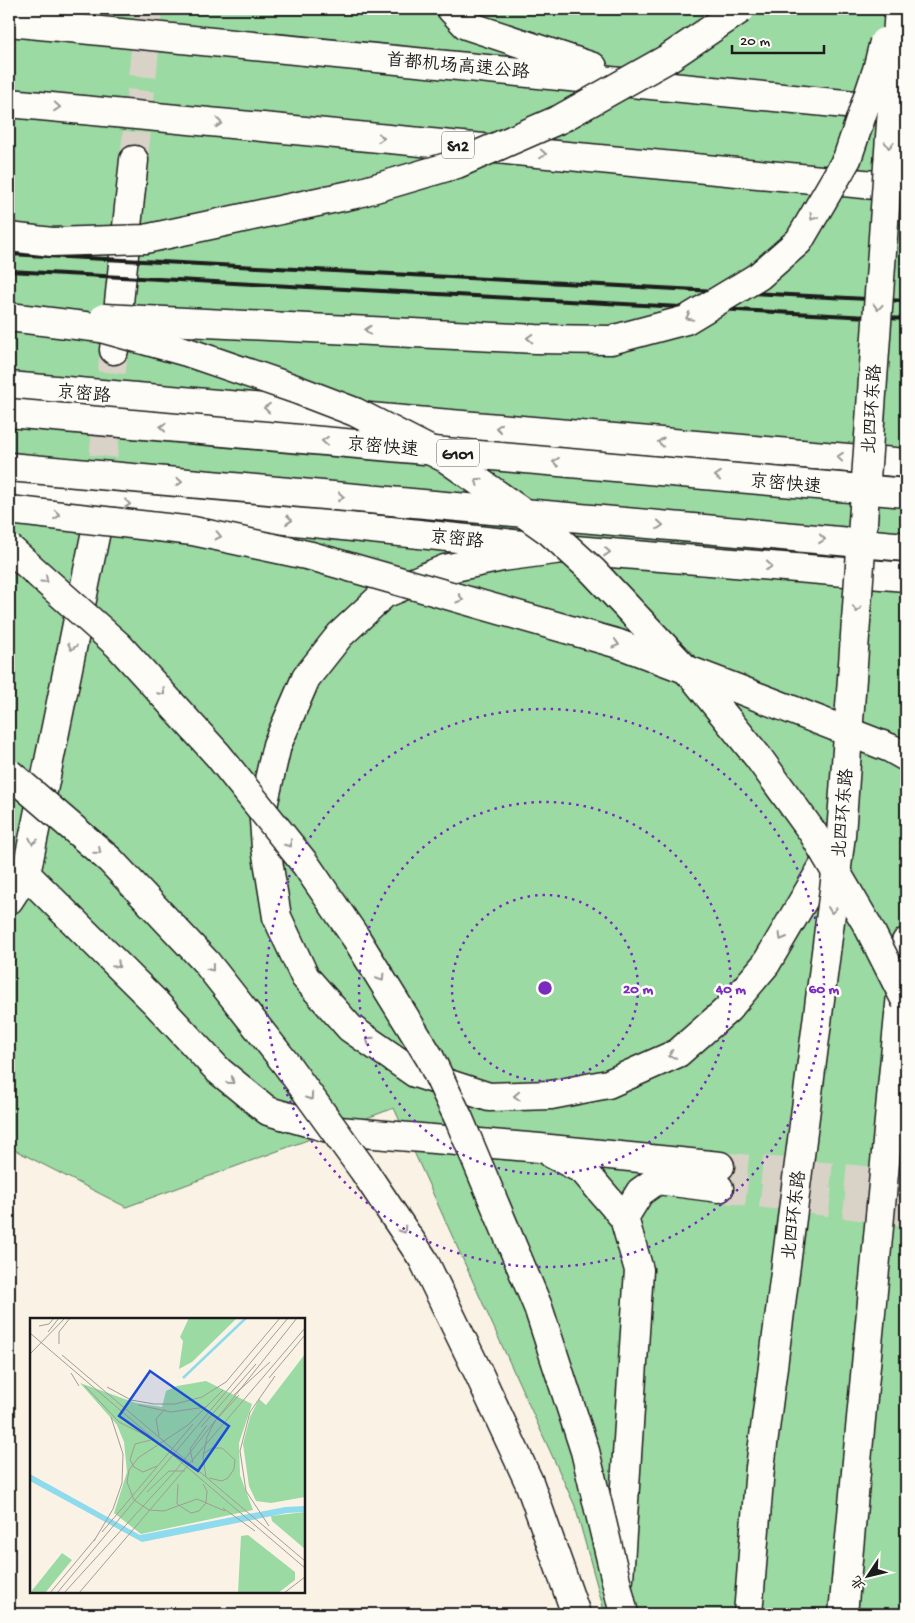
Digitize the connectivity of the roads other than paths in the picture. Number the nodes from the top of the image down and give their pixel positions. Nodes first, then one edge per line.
1 (451, 9) edge
2 (741, 9) edge
3 (892, 9) edge
4 (898, 9) edge
5 (9, 22) edge
6 (637, 82) junction
7 (9, 103) edge
8 (906, 110) edge
9 (134, 160) tunnel mouth
10 (906, 188) edge
11 (9, 237) edge
12 (9, 313) edge
13 (9, 317) edge
14 (114, 350) tunnel mouth
15 (9, 386) edge
16 (9, 413) edge
17 (906, 463) edge
18 (9, 468) edge
19 (9, 491) edge
20 (906, 493) edge
21 (9, 510) edge
22 (96, 531) dead end
23 (906, 546) edge
24 (9, 548) edge
25 (562, 549) junction
26 (906, 577) edge
27 (906, 757) edge
28 (9, 773) edge
29 (842, 835) junction
30 (17, 864) edge
31 (9, 900) edge
32 (906, 942) edge
33 (906, 1001) edge
34 (540, 1148) junction
35 (624, 1218) junction
36 (576, 1614) edge
37 (616, 1614) edge
38 (624, 1614) edge
39 (748, 1614) edge
40 (843, 1614) edge

1 - 6 main road
2 - 11 main road, bridge
3 -> 12 main road, bridge
4 -> 29 main road, 北四环东路, bridge
5 - 6 main road, 首都机场高速公路
6 - 8 main road, 首都机场高速公路
7 -> 10 main road, S12
9 - 14 main road
33 -> 13 main road, bridge
17 -> 15 main road, 京密路 / G101
20 -> 16 main road, 京密快速 / G101, bridge
18 -> 23 main road, bridge
19 -> 25 main road, 京密路
21 -> 27 main road, bridge
22 -> 30 main road
24 -> 38 main road, bridge
25 -> 26 main road, 京密路
29 -> 25 main road, bridge
28 -> 36 main road, bridge
29 -> 39 main road, 北四环东路, bridge
30 - 31 main road
30 -> 34 main road
32 - 40 main road, bridge
34 - 35 main road
34 - 35 main road
35 - 37 main road

